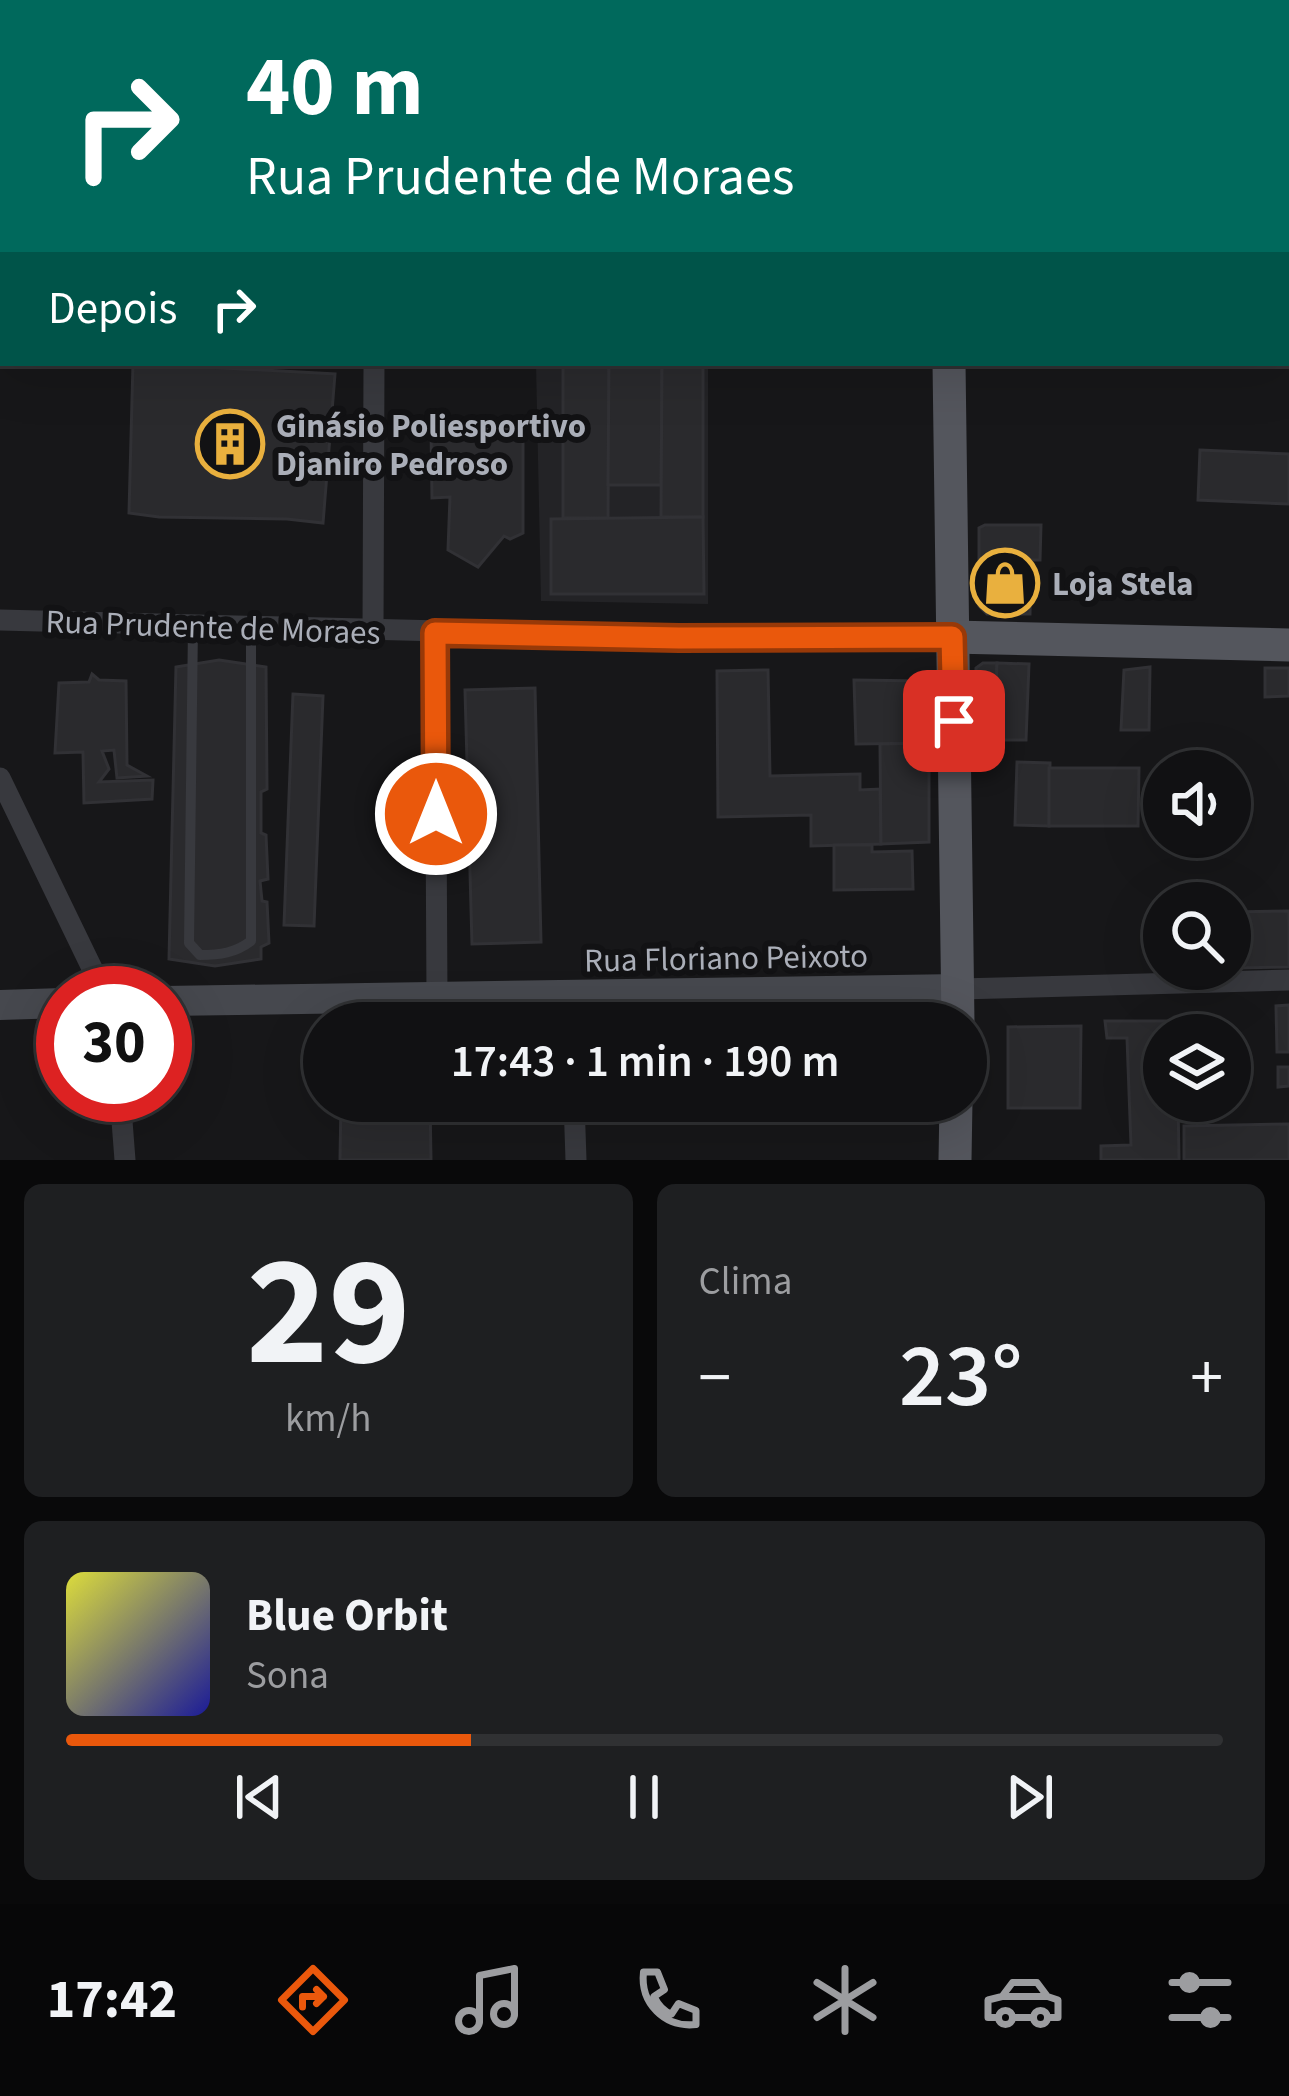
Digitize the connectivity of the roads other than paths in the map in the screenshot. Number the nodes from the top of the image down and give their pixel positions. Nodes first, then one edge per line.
1 (374, 366) edge
2 (950, 366) edge
3 (0, 620) edge
4 (193, 626) junction
5 (251, 627) junction
6 (373, 631) junction
7 (435, 633) junction
8 (952, 637) junction
9 (1289, 645) edge
10 (0, 778) edge
11 (91, 966) edge
12 (1289, 980) edge
13 (437, 997) junction
14 (192, 1001) edge
15 (488, 1002) edge
16 (958, 1002) edge
17 (36, 1004) edge
18 (987, 1004) edge
19 (0, 1005) edge
20 (122, 1122) edge
21 (575, 1122) edge
22 (956, 1122) edge
23 (125, 1160) edge
24 (576, 1160) edge
25 (955, 1160) edge

1 - 6 street
2 - 8 main road
3 - 4 street, Rua Prudente de Moraes
4 - 5 street, Rua Prudente de Moraes
4 - 5 lane
5 - 6 street, Rua Prudente de Moraes
6 - 7 street, Rua Prudente de Moraes
7 - 8 street, Rua Prudente de Moraes
7 - 13 street
8 - 9 main road, Rua Prudente de Moraes
8 - 16 main road
10 - 11 street
12 - 18 street, Rua Floriano Peixoto
13 - 14 main road, Rua Floriano Peixoto
13 - 15 main road, Rua Floriano Peixoto
17 - 19 main road
20 - 23 street
21 - 24 street
22 - 25 main road

